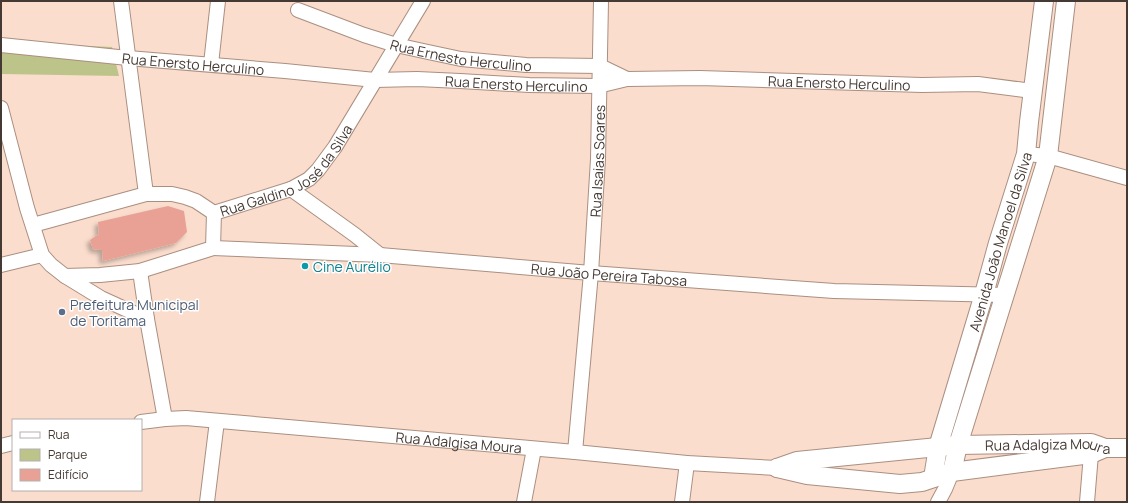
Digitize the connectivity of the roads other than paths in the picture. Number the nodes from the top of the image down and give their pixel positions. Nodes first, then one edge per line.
1 (121, 1) edge
2 (218, 1) edge
3 (423, 1) edge
4 (601, 1) edge
5 (1044, 1) edge
6 (1066, 1) edge
7 (298, 10) dead end
8 (1, 45) edge
9 (396, 45) junction
10 (128, 58) junction
11 (211, 64) junction
12 (600, 66) junction
13 (627, 79) junction
14 (375, 80) junction
15 (598, 86) junction
16 (1032, 91) junction
17 (1, 108) edge
18 (1026, 154) junction
19 (1048, 156) junction
20 (1127, 178) edge
21 (291, 189) junction
22 (146, 194) junction
23 (214, 212) junction
24 (33, 225) junction
25 (213, 248) junction
26 (42, 256) junction
27 (380, 256) junction
28 (1, 265) edge
29 (140, 271) junction
30 (591, 273) junction
31 (65, 276) junction
32 (984, 294) junction
33 (1004, 295) junction
34 (147, 319) junction
35 (165, 419) junction
36 (217, 421) junction
37 (142, 422) edge
38 (12, 443) edge
39 (958, 445) junction
40 (1, 446) edge
41 (938, 447) junction
42 (1096, 448) junction
43 (1127, 448) edge
44 (534, 449) junction
45 (575, 452) junction
46 (687, 464) junction
47 (777, 468) junction
48 (952, 472) junction
49 (934, 478) junction
50 (207, 502) edge
51 (524, 502) edge
52 (682, 502) edge
53 (937, 502) edge
54 (1087, 502) edge

1 - 10 street
2 - 11 street
3 - 9 street, Rua Galdino José da Silva
4 - 12 street, Rua Isaias Soares
5 - 16 street, Avenida João Manoel da Silva
6 - 19 street, Avenida João Manoel da Silva
7 - 9 street, Rua Ernesto Herculino
8 - 10 street, Rua Enersto Herculino
9 - 12 street, Rua Ernesto Herculino
9 - 14 street, Rua Galdino José da Silva
10 - 11 street, Rua Enersto Herculino
10 - 22 street
11 - 14 street, Rua Enersto Herculino
12 - 13 street, Rua Ernesto Herculino
12 - 15 street, Rua Isaias Soares
13 - 15 street, Rua Enersto Herculino
13 - 16 street, Rua Enersto Herculino
14 - 15 street, Rua Enersto Herculino
14 - 21 street, Rua Galdino José da Silva
15 - 30 street, Rua Isaias Soares
16 - 18 street, Avenida João Manoel da Silva
17 - 24 street
18 - 19 street
18 - 32 street, Avenida João Manoel da Silva
19 - 20 street
19 - 33 street, Avenida João Manoel da Silva
21 - 23 street, Rua Galdino José da Silva
21 - 27 street
22 - 23 street, Rua Galdino José da Silva
22 - 24 street, Rua Galdino José da Silva
23 - 25 street
24 - 26 street
25 - 27 street, Rua João Pereira Tabosa
25 - 29 street
26 - 28 street
26 - 31 street
27 - 30 street, Rua João Pereira Tabosa
29 - 31 street
29 - 34 street
30 - 32 street, Rua João Pereira Tabosa
30 - 45 street, Rua Isaias Soares
31 - 34 street
32 - 33 street, Rua João Pereira Tabosa
32 - 41 street, Avenida João Manoel da Silva
33 - 39 street, Avenida João Manoel da Silva
34 - 35 street
35 - 36 street, Rua Adalgisa Moura
35 - 37 street, Rua Adalgisa Moura
36 - 44 street, Rua Adalgisa Moura
36 - 50 street
38 - 40 street
39 - 41 street, Rua Adalgiza Moura
39 - 42 street, Rua Adalgiza Moura
39 - 48 street, Avenida João Manoel da Silva
41 - 47 street, Rua Adalgiza Moura
41 - 49 street, Avenida João Manoel da Silva
42 - 43 street
42 - 48 street, Rua Adalgiza Moura
42 - 54 street
44 - 45 street, Rua Adalgisa Moura
44 - 51 street
45 - 46 street, Rua Adalgisa Moura
46 - 47 street, Rua Adalgisa Moura
46 - 52 street
47 - 49 street, Rua Adalgiza Moura
48 - 49 street, Rua Adalgiza Moura
48 - 53 street
49 - 53 street

